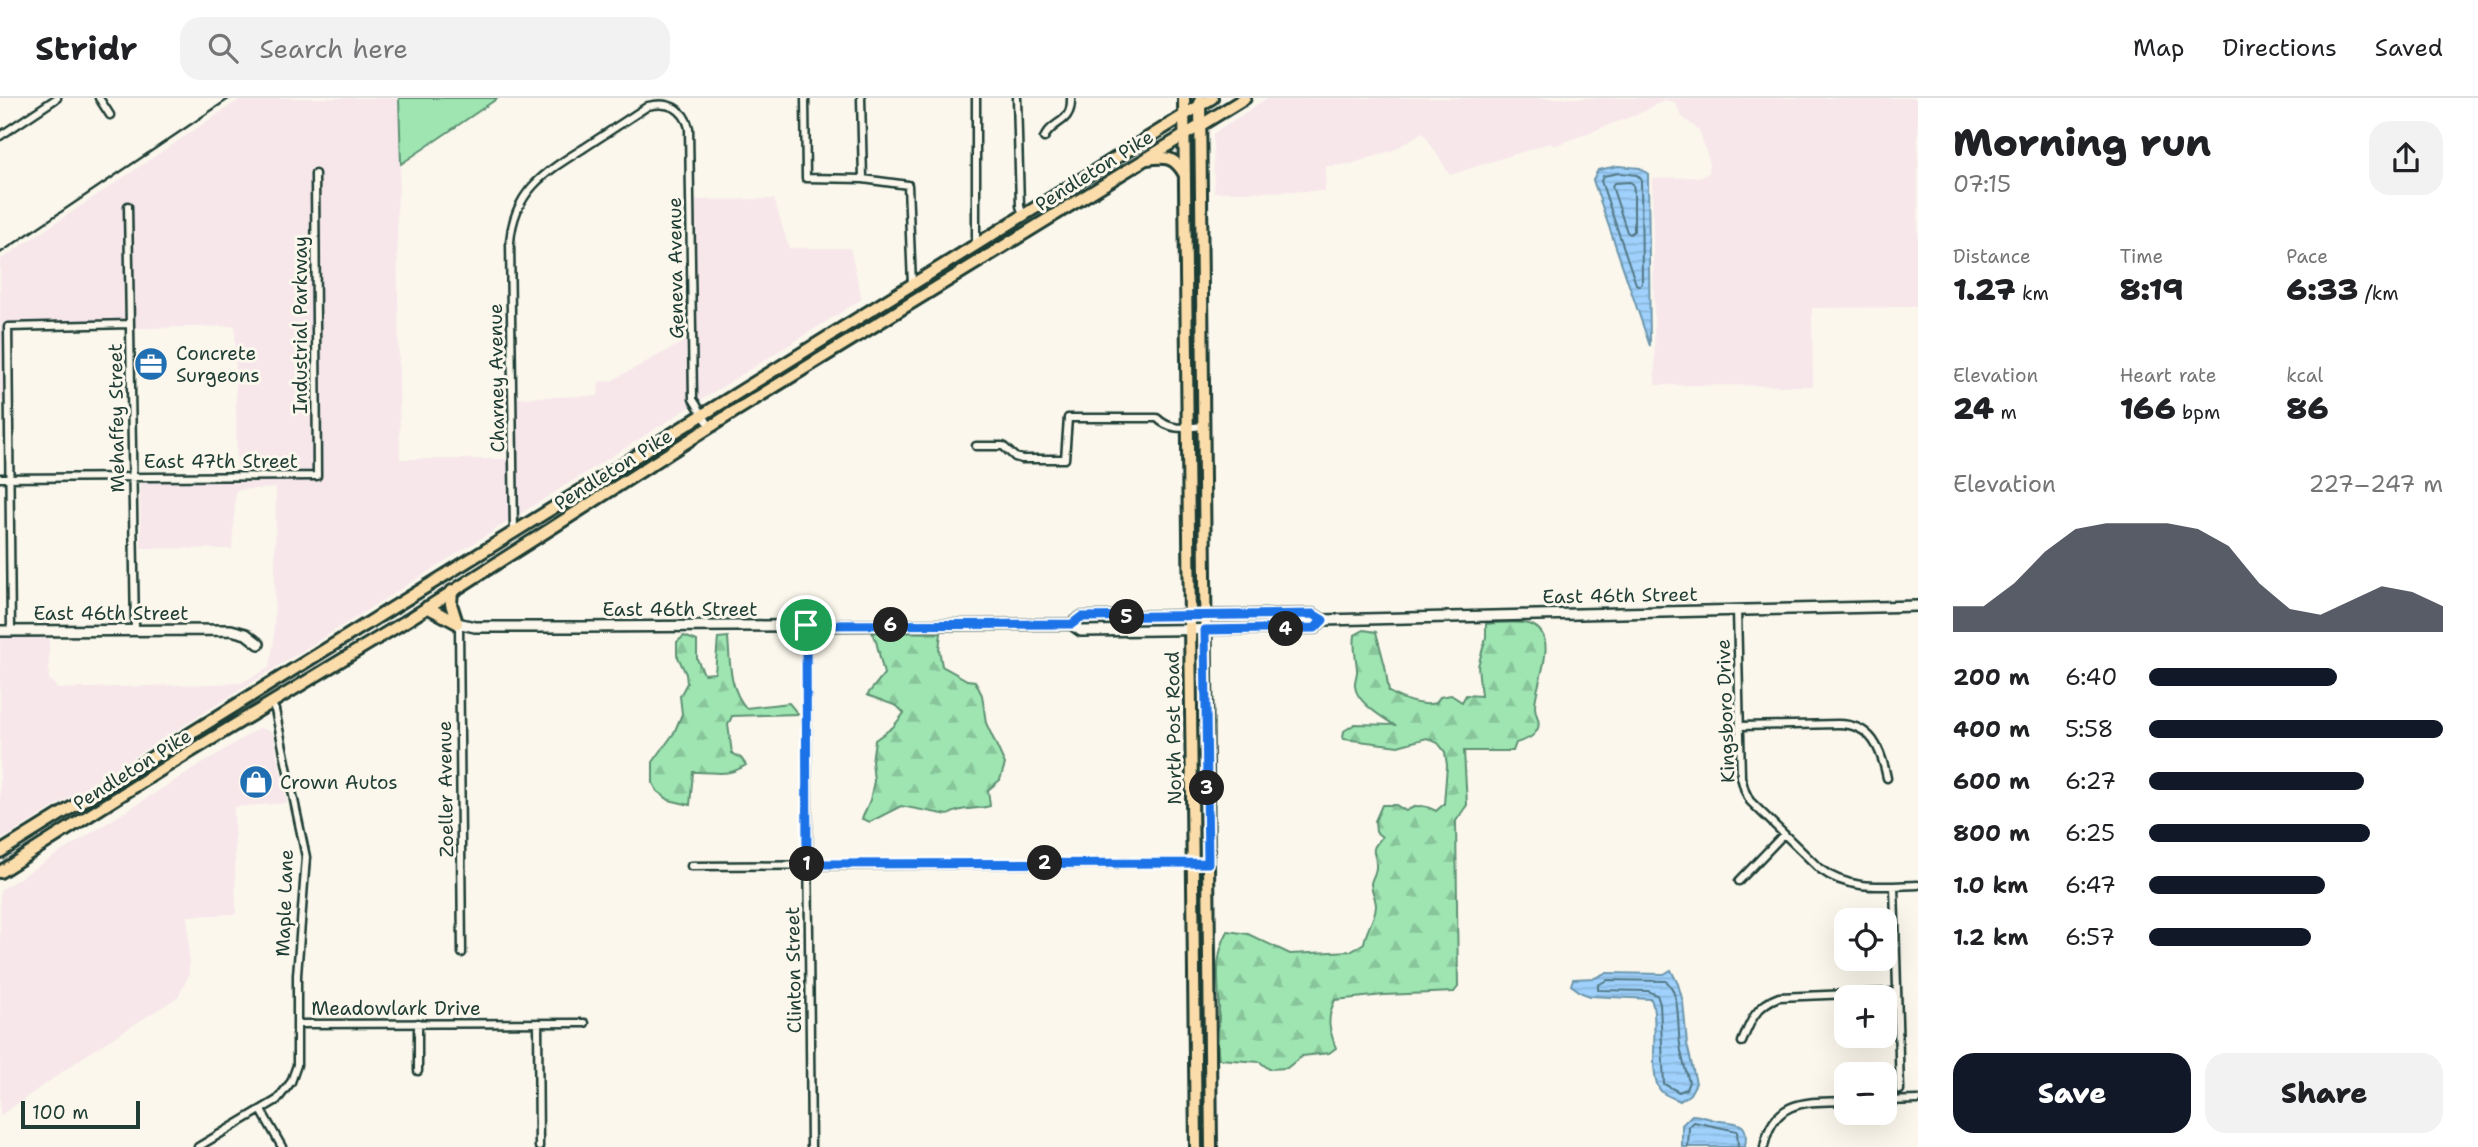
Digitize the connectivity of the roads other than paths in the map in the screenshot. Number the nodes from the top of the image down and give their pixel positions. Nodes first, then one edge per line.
1 (57, 98) edge
2 (99, 98) edge
3 (806, 98) edge
4 (861, 98) edge
5 (976, 98) edge
6 (1017, 98) edge
7 (1071, 98) edge
8 (1185, 98) edge
9 (1212, 98) edge
10 (1245, 98) edge
11 (1200, 102) edge
12 (675, 107) joint
13 (1185, 114) junction
14 (110, 115) dead end
15 (1200, 125) junction
16 (1185, 134) junction
17 (0, 136) edge
18 (1044, 138) dead end
19 (1144, 160) junction
20 (315, 174) dead end
21 (1185, 175) junction
22 (863, 179) junction
23 (128, 206) dead end
24 (1023, 216) junction
25 (976, 245) junction
26 (912, 285) junction
27 (130, 324) junction
28 (702, 415) junction
29 (1202, 426) junction
30 (711, 428) junction
31 (1188, 428) junction
32 (976, 446) dead end
33 (317, 476) joint
34 (133, 477) junction
35 (0, 478) edge
36 (8, 478) junction
37 (514, 533) junction
38 (452, 591) junction
39 (1918, 606) edge
40 (428, 607) junction
41 (1737, 610) junction
42 (1189, 616) junction
43 (1204, 616) junction
44 (1323, 620) junction
45 (458, 624) junction
46 (1072, 624) junction
47 (806, 625) junction
48 (135, 630) junction
49 (1205, 630) junction
50 (0, 631) edge
51 (11, 631) junction
52 (1189, 631) junction
53 (259, 644) dead end
54 (271, 703) junction
55 (1740, 726) junction
56 (1887, 778) dead end
57 (1784, 834) junction
58 (0, 852) edge
59 (1192, 863) junction
60 (1208, 863) junction
61 (807, 864) junction
62 (691, 866) dead end
63 (0, 872) edge
64 (1739, 881) dead end
65 (1918, 885) edge
66 (1894, 886) junction
67 (463, 953) dead end
68 (1897, 985) edge
69 (1897, 992) edge
70 (1834, 995) edge
71 (418, 1023) junction
72 (538, 1023) junction
73 (585, 1023) dead end
74 (298, 1024) junction
75 (1742, 1042) dead end
76 (418, 1071) dead end
77 (1900, 1090) dead end
78 (1918, 1100) edge
79 (1897, 1101) edge
80 (1834, 1102) edge
81 (261, 1110) junction
82 (198, 1147) edge
83 (282, 1147) edge
84 (539, 1147) edge
85 (811, 1147) edge
86 (1196, 1147) edge
87 (1211, 1147) edge
88 (1764, 1147) edge

1 - 17 street
2 - 14 street
3 - 22 street
4 - 22 street
5 - 25 street
6 - 24 street
7 - 18 street
8 - 13 main road, North Post Road
9 - 11 main road, Pendleton Pike
10 - 15 main road, Pendleton Pike
11 - 13 main road, Pendleton Pike
11 - 15 main road, North Post Road
12 - 28 street, Geneva Avenue
12 - 37 street, Charney Avenue
13 - 16 main road, North Post Road
13 - 24 main road, Pendleton Pike
15 - 16 main road, Pendleton Pike
15 - 29 main road, North Post Road
16 - 19 main road, Pendleton Pike
16 - 21 main road, North Post Road
19 - 21 main road
19 - 30 main road, Pendleton Pike
20 - 33 street, Industrial Parkway
21 - 31 main road, North Post Road
22 - 26 street
23 - 27 street, Mehaffey Street
24 - 25 main road, Pendleton Pike
25 - 26 main road, Pendleton Pike
26 - 28 main road, Pendleton Pike
27 - 34 street, Mehaffey Street
27 - 36 street
28 - 30 street, Geneva Avenue
28 - 37 main road, Pendleton Pike
29 - 31 street
29 - 43 main road, North Post Road
30 - 38 main road, Pendleton Pike
31 - 32 street
31 - 42 main road, North Post Road
33 - 34 street, East 47th Street
34 - 36 street, East 47th Street
34 - 48 street, Mehaffey Street
35 - 36 street, East 47th Street
36 - 51 street
37 - 58 main road, Pendleton Pike
38 - 40 main road, Pendleton Pike
38 - 45 main road
39 - 41 street, East 46th Street
40 - 45 main road
40 - 54 main road, Pendleton Pike
41 - 44 street, East 46th Street
41 - 55 street, Kingsboro Drive
42 - 43 street, East 46th Street
42 - 46 street, East 46th Street
42 - 52 main road, North Post Road
43 - 44 street, East 46th Street
43 - 49 main road, North Post Road
44 - 49 street, East 46th Street
45 - 47 street, East 46th Street
45 - 67 street, Zoeller Avenue
46 - 47 street, East 46th Street
46 - 52 street, East 46th Street
47 - 61 street, Clinton Street
48 - 51 street, East 46th Street
48 - 53 street, East 46th Street
49 - 52 street, East 46th Street
49 - 60 main road, North Post Road
50 - 51 street, East 46th Street
52 - 59 main road, North Post Road
54 - 63 main road, Pendleton Pike
54 - 74 street, Maple Lane
55 - 56 street
55 - 57 street, Kingsboro Drive
57 - 64 street
57 - 66 street, Kingsboro Drive
59 - 60 street
59 - 61 street
59 - 86 main road, North Post Road
60 - 87 main road, North Post Road
61 - 62 street
61 - 85 street, Clinton Street
65 - 66 street, Kingsboro Drive
66 - 68 street
69 - 77 street
70 - 75 street
71 - 72 street, Meadowlark Drive
71 - 74 street, Meadowlark Drive
71 - 76 street
72 - 73 street, Meadowlark Drive
72 - 84 street
74 - 81 street, Meadowlark Drive
78 - 79 street
80 - 88 street
81 - 82 street, Meadowlark Drive
81 - 83 street

